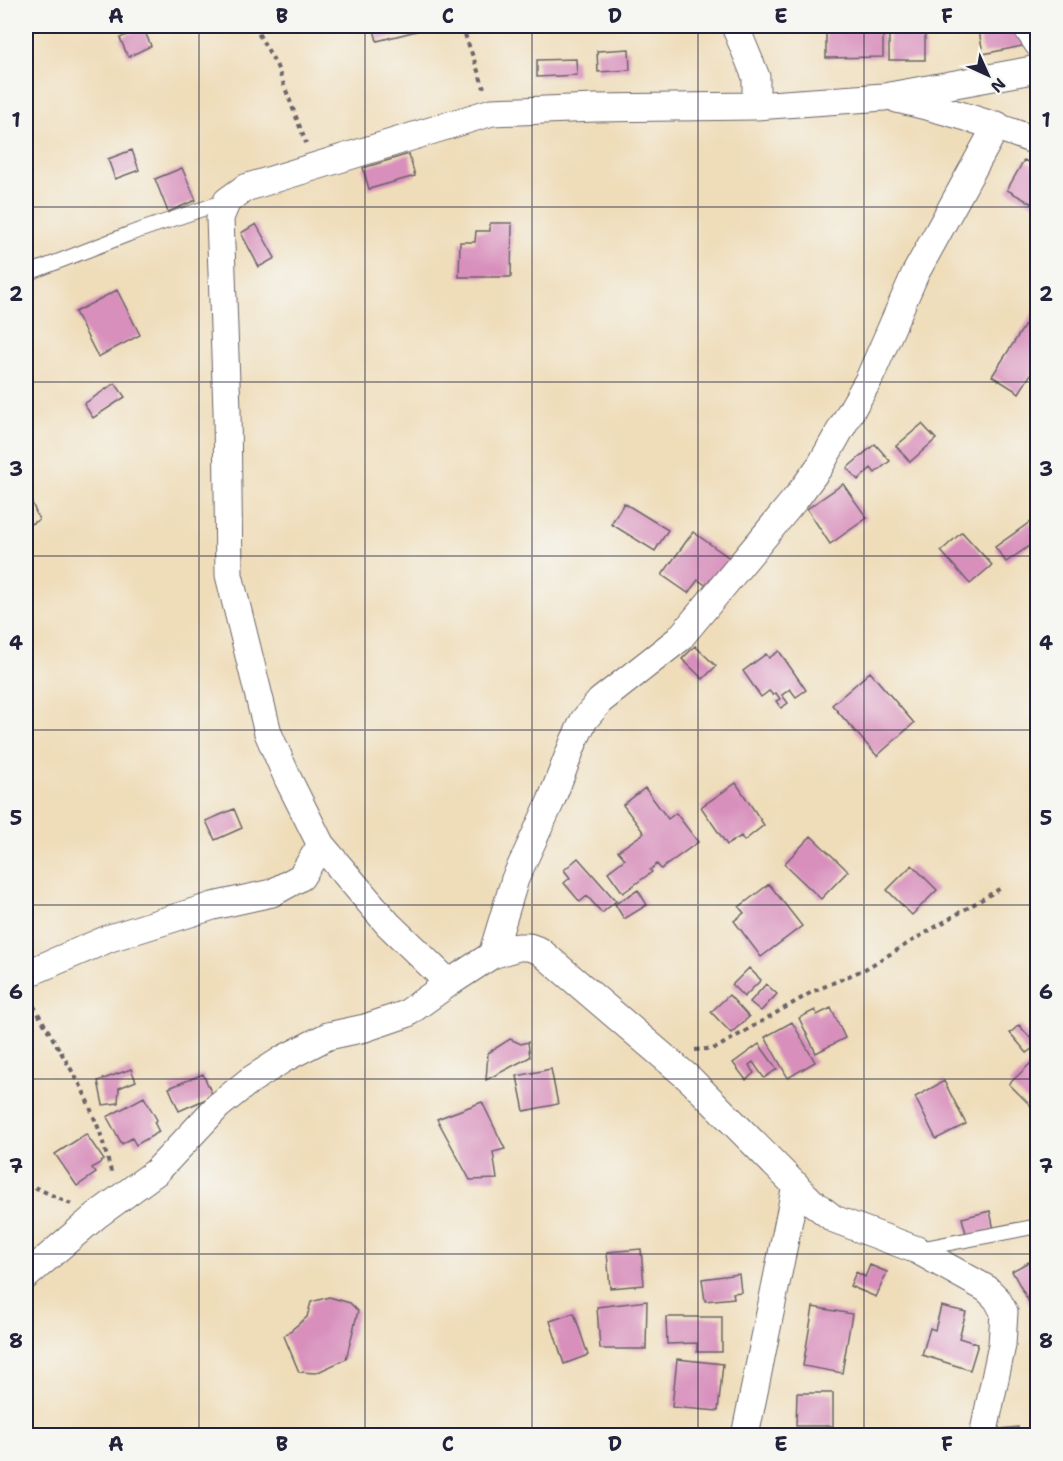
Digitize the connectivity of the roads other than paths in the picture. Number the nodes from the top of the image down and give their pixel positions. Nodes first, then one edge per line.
1 (735, 26) edge
2 (1026, 26) edge
3 (1038, 44) edge
4 (1038, 69) edge
5 (884, 97) junction
6 (756, 106) junction
7 (997, 125) junction
8 (1038, 142) edge
9 (227, 201) junction
10 (26, 274) edge
11 (321, 845) junction
12 (492, 955) junction
13 (26, 974) edge
14 (449, 982) junction
15 (796, 1185) junction
16 (1038, 1226) edge
17 (917, 1250) junction
18 (26, 1276) edge
19 (745, 1436) edge
20 (983, 1436) edge

1 - 6 street
2 - 3 street
4 - 5 street
5 - 6 street
5 - 7 street
6 - 9 street
7 - 8 street
7 - 12 street
9 - 10 lane
9 - 11 street
11 - 13 street
11 - 14 street
12 - 14 street
12 - 15 street
14 - 18 street
15 - 17 street
15 - 19 street
16 - 17 lane
17 - 20 street

